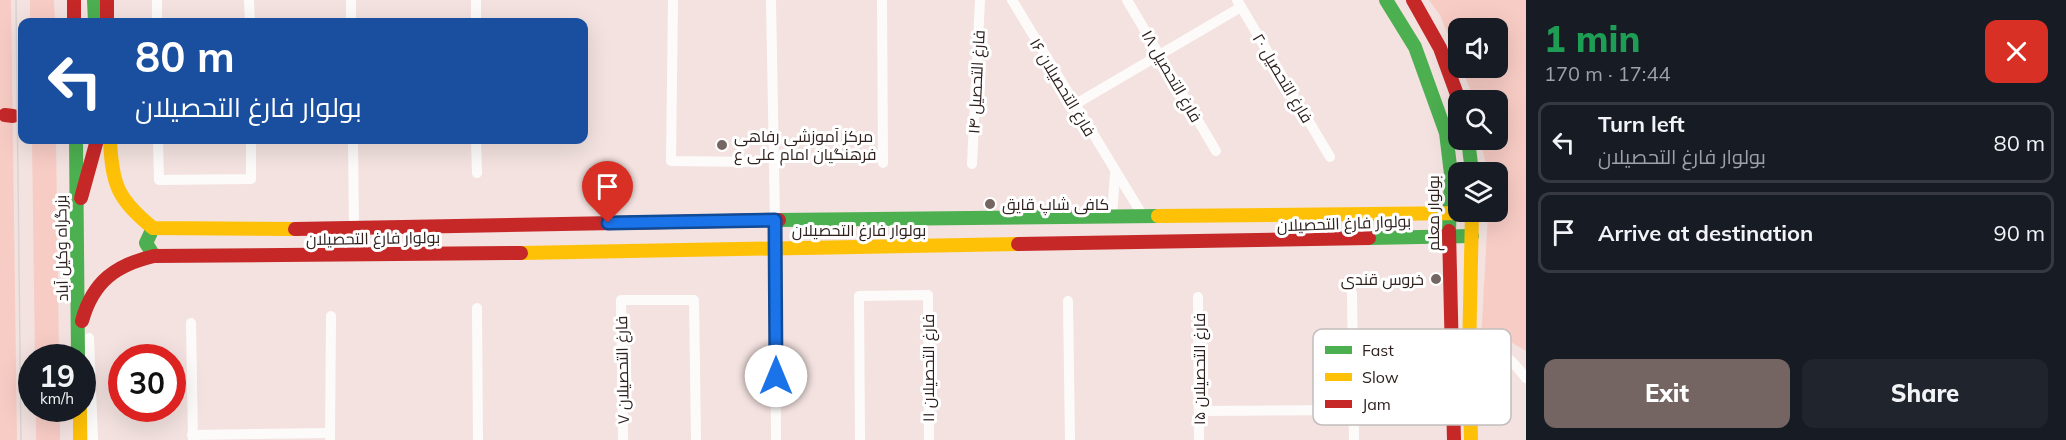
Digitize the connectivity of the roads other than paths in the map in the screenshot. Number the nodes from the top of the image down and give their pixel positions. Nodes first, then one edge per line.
1 (74, 0) edge
2 (94, 0) edge
3 (107, 0) edge
4 (157, 0) edge
5 (249, 0) edge
6 (351, 0) edge
7 (476, 0) edge
8 (673, 0) edge
9 (771, 0) edge
10 (882, 0) edge
11 (980, 0) edge
12 (1012, 0) edge
13 (1127, 0) edge
14 (1386, 0) edge
15 (1413, 0) edge
16 (1239, 3) edge
17 (74, 18) edge
18 (95, 18) edge
19 (107, 18) edge
20 (157, 18) edge
21 (249, 18) edge
22 (351, 18) edge
23 (476, 18) edge
24 (1160, 55) junction
25 (1456, 90) edge
26 (1074, 105) junction
27 (76, 144) edge
28 (96, 144) edge
29 (110, 144) edge
30 (158, 144) edge
31 (251, 144) edge
32 (353, 144) edge
33 (476, 144) edge
34 (1216, 152) dead end
35 (1330, 157) dead end
36 (754, 162) dead end
37 (1450, 162) edge
38 (882, 163) dead end
39 (972, 164) dead end
40 (477, 173) dead end
41 (1115, 174) junction
42 (1448, 212) edge
43 (77, 213) junction
44 (1112, 216) junction
45 (1143, 216) junction
46 (775, 220) junction
47 (1449, 222) edge
48 (1472, 222) edge
49 (153, 228) junction
50 (354, 229) junction
51 (1449, 236) junction
52 (1472, 236) junction
53 (775, 247) junction
54 (154, 256) junction
55 (1352, 293) dead end
56 (1198, 297) dead end
57 (1068, 301) dead end
58 (477, 308) dead end
59 (331, 315) dead end
60 (191, 323) dead end
61 (1352, 329) edge
62 (1451, 329) edge
63 (1470, 329) edge
64 (84, 340) junction
65 (83, 344) edge
66 (1511, 359) edge
67 (1526, 378) edge
68 (1313, 410) edge
69 (1199, 411) junction
70 (80, 422) edge
71 (89, 422) edge
72 (1354, 425) edge
73 (1454, 425) edge
74 (1471, 425) edge
75 (92, 426) junction
76 (192, 437) edge
77 (330, 437) edge
78 (80, 440) edge
79 (93, 440) edge
80 (478, 440) edge
81 (622, 440) edge
82 (696, 440) edge
83 (776, 440) edge
84 (860, 440) edge
85 (929, 440) edge
86 (1070, 440) edge
87 (1199, 440) edge
88 (1354, 440) edge
89 (1454, 440) edge
90 (1471, 440) edge

1 - 17 main road
2 - 18 main road
3 - 19 main road
4 - 20 street
5 - 21 street
6 - 22 street
7 - 23 street
8 - 36 street
9 - 46 street
10 - 38 street
11 - 39 street, فارغ التحصیل ۱۴
12 - 26 street, فارغ التحصیلان ۱۶
13 - 24 street, فارغ التحصیل ۱۸
14 - 37 main road, بولوار معلم
15 - 25 main road
16 - 24 street
16 - 35 street, فارغ التحصیل ۲۰
24 - 26 street
24 - 34 street, فارغ التحصیل ۱۸
26 - 41 street, فارغ التحصیلان ۱۶
27 - 43 main road, بزرگراه وکیل آباد
28 - 43 main road
29 - 49 main road
30 - 31 street
32 - 50 street
33 - 40 street
41 - 44 street
41 - 45 street, فارغ التحصیلان ۱۶
42 - 45 main road, بولوار فارغ التحصیلان
43 - 64 main road, بزرگراه وکیل آباد
44 - 45 main road, بولوار فارغ التحصیلان
44 - 46 main road, بولوار فارغ التحصیلان
46 - 50 main road, بولوار فارغ التحصیلان
46 - 53 main road
47 - 51 main road, بولوار معلم
48 - 52 main road
49 - 50 main road, بولوار فارغ التحصیلان
49 - 54 main road
51 - 52 main road, بولوار فارغ التحصیلان
51 - 53 main road, بولوار فارغ التحصیلان
51 - 62 main road, بولوار معلم
52 - 63 main road
53 - 54 main road, بولوار فارغ التحصیلان
53 - 83 street
54 - 64 main road, بولوار فارغ التحصیلان
55 - 61 street
56 - 69 street, فارغ التحصیلان ۱۵
57 - 86 street
58 - 80 street
59 - 77 street
60 - 76 street
64 - 65 main road, بزرگراه وکیل آباد
64 - 75 street
66 - 67 street
68 - 69 street
69 - 87 street, فارغ التحصیلان ۱۵
70 - 78 main road
71 - 75 street
72 - 88 street
73 - 89 main road, بولوار معلم
74 - 90 main road
75 - 79 street
76 - 77 street
81 - 82 street, فارغ التحصیلان ۷
84 - 85 street, فارغ التحصیلان ۱۱

